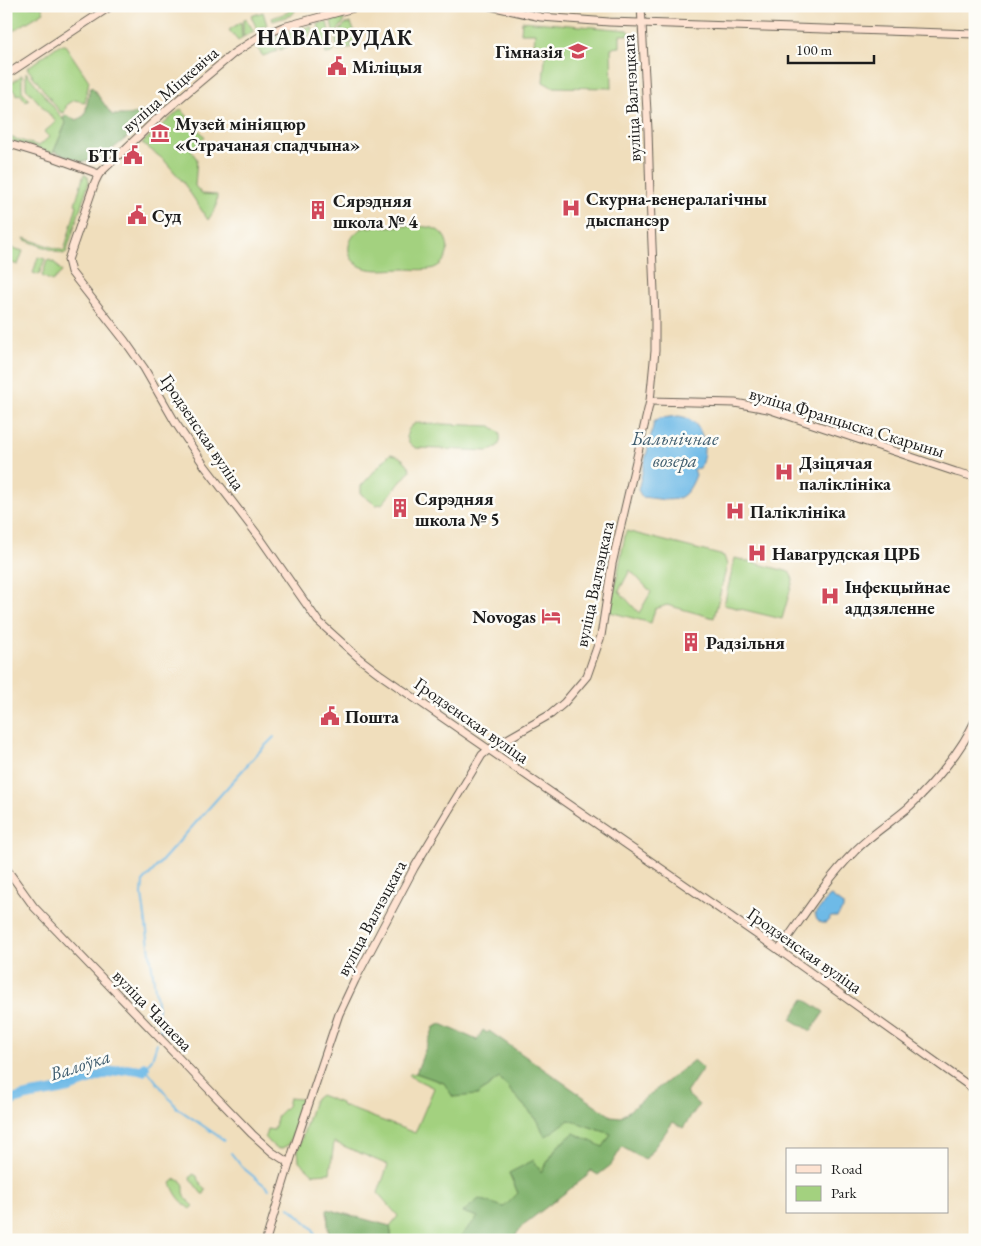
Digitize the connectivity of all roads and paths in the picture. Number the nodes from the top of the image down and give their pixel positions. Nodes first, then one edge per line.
1 (111, 6) edge
2 (360, 6) edge
3 (490, 6) edge
4 (641, 6) edge
5 (643, 23) junction
6 (975, 34) edge
7 (6, 75) edge
8 (6, 143) edge
9 (99, 174) junction
10 (650, 401) junction
11 (975, 477) edge
12 (975, 721) edge
13 (488, 750) junction
14 (6, 868) edge
15 (779, 950) junction
16 (975, 1090) edge
17 (289, 1162) junction
18 (266, 1240) edge

1 - 7 street
2 - 9 street, вуліца Міцкевіча
3 - 5 street
4 - 5 street, вуліца Валчэцкага
5 - 6 street
5 - 10 street, вуліца Валчэцкага
8 - 9 street
9 - 13 street, Гродзенская вуліца
10 - 11 street, вуліца Францыска Скарыны
10 - 13 street, вуліца Валчэцкага
12 - 15 street
13 - 15 street, Гродзенская вуліца
13 - 17 street, вуліца Валчэцкага
14 - 17 street, вуліца Чапаева
15 - 16 street, Гродзенская вуліца
17 - 18 street, вуліца Валчэцкага

